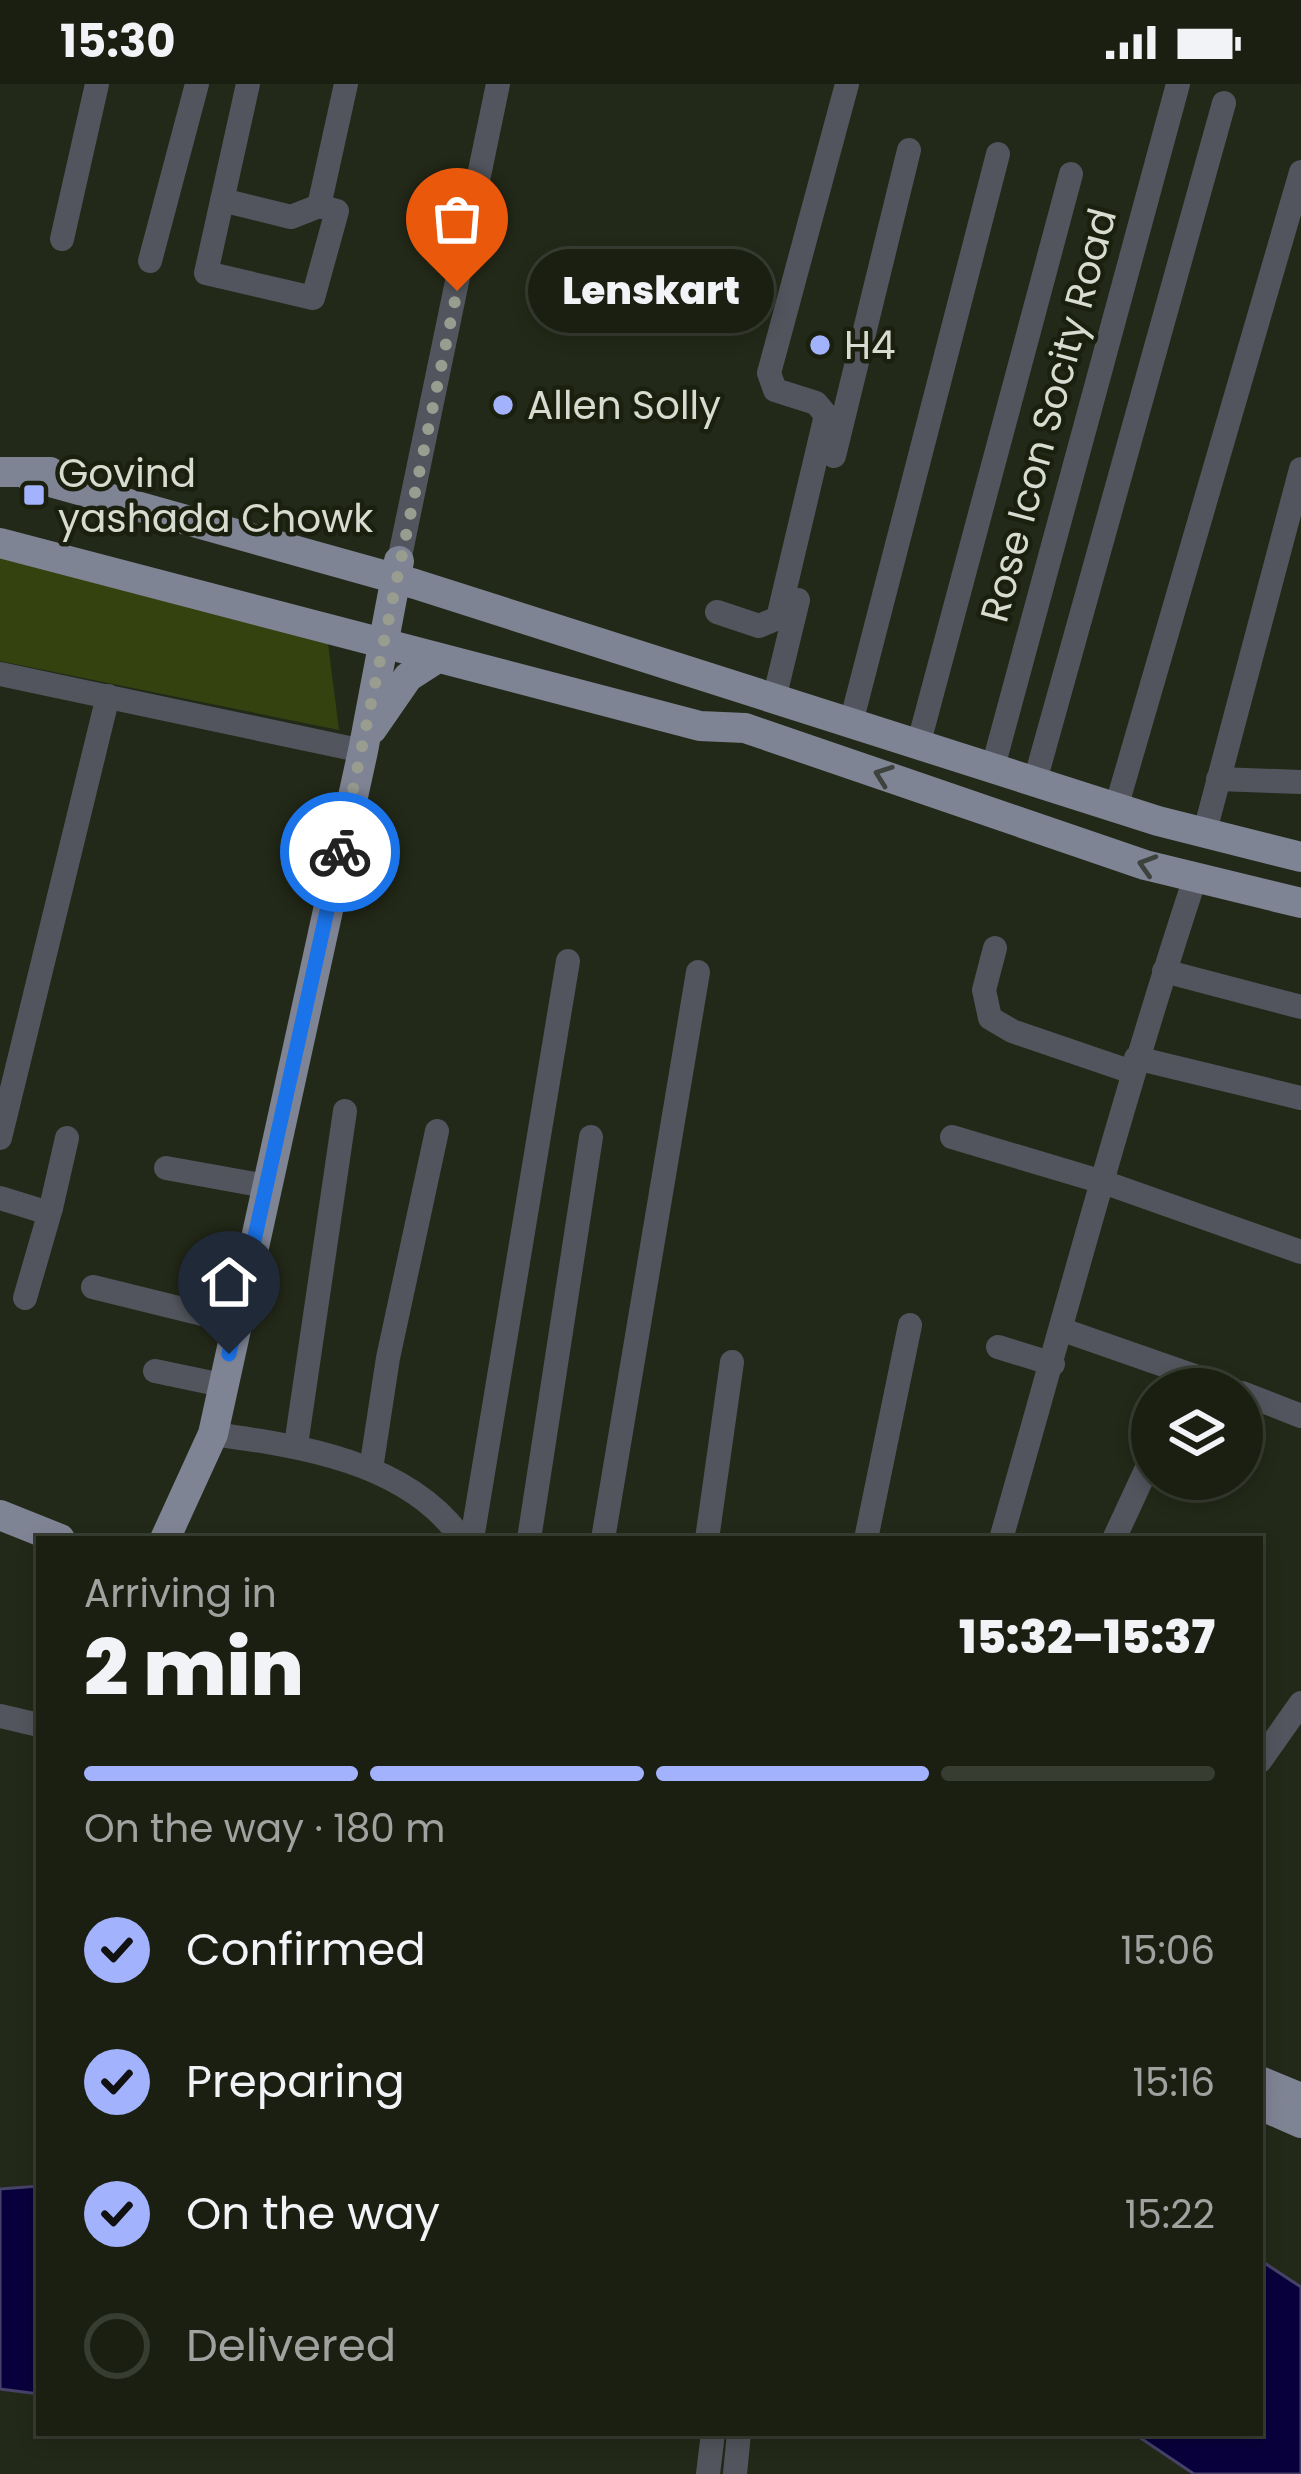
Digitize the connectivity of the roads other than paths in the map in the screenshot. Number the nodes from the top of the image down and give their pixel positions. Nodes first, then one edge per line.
1 (97, 84) edge
2 (197, 84) edge
3 (248, 84) edge
4 (346, 84) edge
5 (498, 84) edge
6 (847, 84) edge
7 (1178, 84) edge
8 (1224, 103) dead end
9 (909, 149) dead end
10 (998, 154) dead end
11 (1301, 172) edge
12 (1071, 174) dead end
13 (222, 200) junction
14 (319, 206) junction
15 (62, 238) dead end
16 (150, 261) dead end
17 (1301, 469) edge
18 (15, 474) edge
19 (0, 527) edge
20 (0, 543) edge
21 (399, 561) junction
22 (717, 611) dead end
23 (350, 636) junction
24 (382, 644) junction
25 (436, 659) junction
26 (0, 674) edge
27 (766, 692) junction
28 (108, 696) junction
29 (372, 703) junction
30 (852, 719) junction
31 (745, 728) junction
32 (919, 742) junction
33 (364, 745) junction
34 (993, 767) junction
35 (1218, 778) junction
36 (1034, 781) junction
37 (1301, 782) edge
38 (1116, 808) junction
39 (1205, 831) junction
40 (1301, 857) edge
41 (1195, 878) junction
42 (1301, 903) edge
43 (995, 948) dead end
44 (568, 961) dead end
45 (1164, 971) junction
46 (698, 972) dead end
47 (1301, 1007) edge
48 (1134, 1065) junction
49 (1301, 1098) edge
50 (345, 1111) dead end
51 (437, 1131) dead end
52 (591, 1137) dead end
53 (952, 1137) dead end
54 (0, 1138) edge
55 (67, 1138) dead end
56 (166, 1168) dead end
57 (1106, 1183) junction
58 (266, 1186) junction
59 (0, 1198) edge
60 (51, 1208) junction
61 (1301, 1252) edge
62 (93, 1287) dead end
63 (26, 1298) dead end
64 (235, 1322) junction
65 (910, 1325) dead end
66 (1063, 1330) junction
67 (998, 1347) dead end
68 (732, 1362) dead end
69 (1054, 1364) junction
70 (1172, 1368) edge
71 (155, 1371) dead end
72 (223, 1385) junction
73 (1263, 1401) edge
74 (1301, 1416) edge
75 (212, 1434) junction
76 (296, 1445) junction
77 (371, 1469) junction
78 (1132, 1500) edge
79 (0, 1515) edge
80 (162, 1535) edge
81 (52, 1536) edge
82 (460, 1536) edge
83 (472, 1536) edge
84 (529, 1536) edge
85 (604, 1536) edge
86 (707, 1536) edge
87 (867, 1536) edge
88 (1002, 1536) edge
89 (1115, 1536) edge
90 (1301, 1703) edge
91 (0, 1716) edge
92 (36, 1724) edge
93 (1263, 1757) edge
94 (1263, 2081) edge
95 (1301, 2098) edge
96 (1263, 2106) edge
97 (1301, 2123) edge
98 (712, 2437) edge
99 (738, 2440) edge
100 (708, 2474) edge
101 (735, 2474) edge

1 - 15 street
2 - 16 street
3 - 13 street
4 - 14 street
5 - 21 street
6 - 22 street
7 - 34 street, Rose Icon Socity Road
8 - 36 street
9 - 27 street
10 - 30 street
11 - 38 street
12 - 32 street
13 - 14 street
13 - 14 street
17 - 35 street
18 - 21 main road
18 - 27 main road
19 - 31 main road
20 - 23 main road
21 - 24 main road
21 - 27 main road
23 - 24 main road
23 - 29 main road
24 - 25 main road
24 - 29 main road
25 - 31 main road
25 - 33 main road
26 - 28 street
27 - 30 main road
28 - 33 street
28 - 54 street
29 - 33 main road
30 - 32 main road
41 -> 31 main road
32 - 34 main road
33 - 58 main road
34 - 36 main road
35 - 37 street
35 - 39 street
36 - 38 main road
38 - 39 main road
39 - 40 main road
41 - 42 main road
41 - 45 street
43 - 48 street
44 - 83 street
45 - 47 street
45 - 48 street
46 - 85 street
48 - 49 street
48 - 57 street
50 - 76 street
51 - 77 street
52 - 84 street
53 - 57 street
55 - 60 street
56 - 58 street
57 - 61 street
57 - 66 street
58 - 64 main road
59 - 60 street
60 - 63 street
62 - 64 street
64 - 72 main road
65 - 87 street
66 - 69 street
66 - 70 street
67 - 69 street
68 - 86 street
69 - 88 street
71 - 72 street
72 - 75 main road
73 - 74 street
75 - 76 street
75 - 80 main road
76 - 77 street
77 - 82 street
78 - 89 street
79 - 81 main road
90 - 93 street
91 - 92 street
94 - 95 main road
96 - 97 main road
98 - 100 street
99 - 101 street

